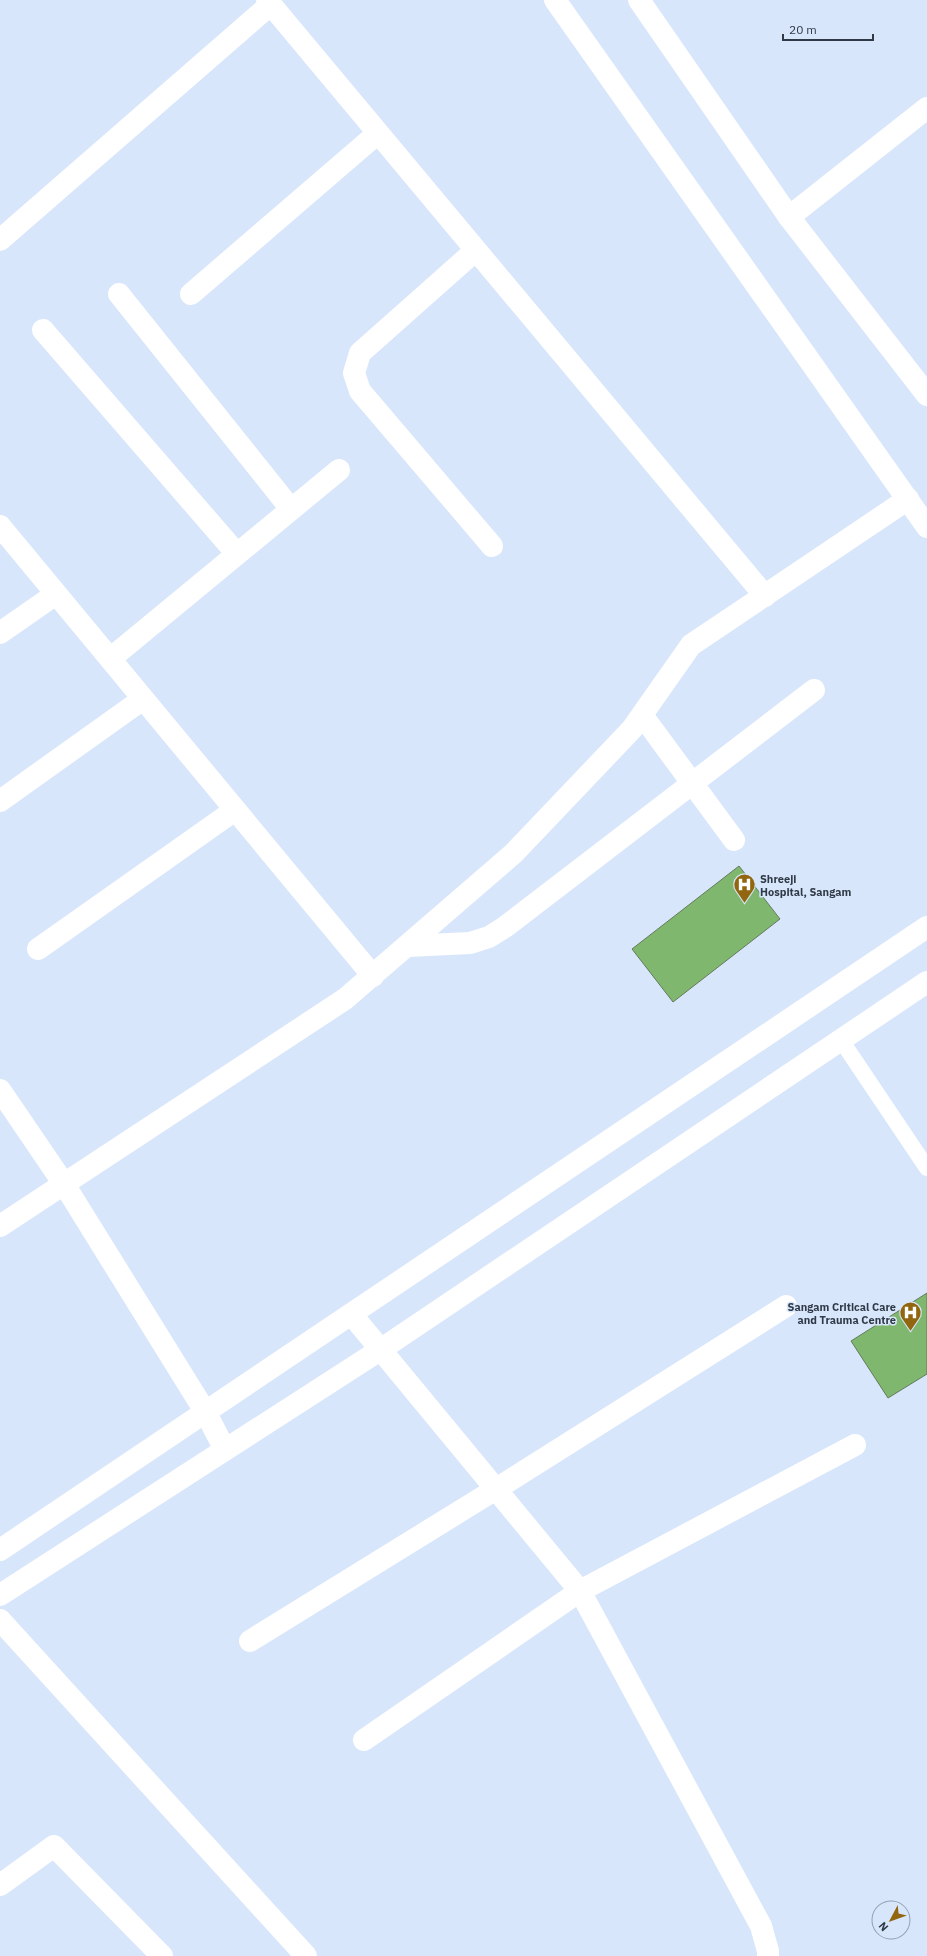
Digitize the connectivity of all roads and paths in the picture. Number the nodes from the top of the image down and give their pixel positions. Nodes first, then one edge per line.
1 (555, 0) edge
2 (639, 0) edge
3 (269, 2) edge
4 (925, 113) edge
5 (378, 133) junction
6 (790, 217) junction
7 (0, 240) edge
8 (476, 250) junction
9 (119, 294) dead end
10 (191, 294) dead end
11 (43, 330) dead end
12 (927, 395) edge
13 (338, 470) dead end
14 (908, 499) junction
15 (292, 509) junction
16 (0, 526) edge
17 (927, 527) edge
18 (492, 546) dead end
19 (237, 554) junction
20 (56, 594) junction
21 (765, 596) junction
22 (0, 633) edge
23 (110, 659) junction
24 (814, 690) dead end
25 (143, 699) junction
26 (642, 715) junction
27 (692, 784) junction
28 (0, 801) edge
29 (235, 810) junction
30 (734, 840) dead end
31 (927, 927) edge
32 (407, 946) junction
33 (38, 949) dead end
34 (373, 976) junction
35 (927, 982) edge
36 (841, 1040) junction
37 (0, 1090) edge
38 (927, 1168) edge
39 (64, 1184) junction
40 (0, 1226) edge
41 (786, 1306) dead end
42 (352, 1315) junction
43 (380, 1350) junction
44 (206, 1413) junction
45 (855, 1445) dead end
46 (226, 1450) junction
47 (496, 1489) junction
48 (0, 1550) edge
49 (580, 1591) junction
50 (0, 1596) edge
51 (0, 1620) edge
52 (250, 1641) dead end
53 (364, 1740) dead end
54 (0, 1885) edge
55 (162, 1956) edge
56 (306, 1956) edge
57 (768, 1956) edge

1 - 14 street
2 - 6 street
3 - 5 street
3 - 7 street
4 - 6 street
5 - 8 street
5 - 10 street
6 - 12 street
8 - 18 street
8 - 21 street
9 - 15 street
11 - 19 street
13 - 15 street
14 - 17 street
14 - 21 street
15 - 19 street
16 - 20 street
19 - 23 street
20 - 22 street
20 - 23 street
21 - 26 street
23 - 25 street
24 - 27 street
25 - 28 street
25 - 29 street
26 - 27 street
26 - 32 street
27 - 30 street
27 - 32 street
29 - 33 street
29 - 34 street
31 - 42 street
32 - 34 street
34 - 39 street
35 - 36 street
36 - 38 lane
36 - 43 street
37 - 39 street
39 - 40 street
39 - 44 street
41 - 47 street
42 - 43 street
42 - 44 street
43 - 46 street
43 - 47 street
44 - 46 street
44 - 48 street
45 - 49 street
46 - 50 street
47 - 49 street
47 - 52 street
49 - 53 street
49 - 57 street
51 - 56 street
54 - 55 street

